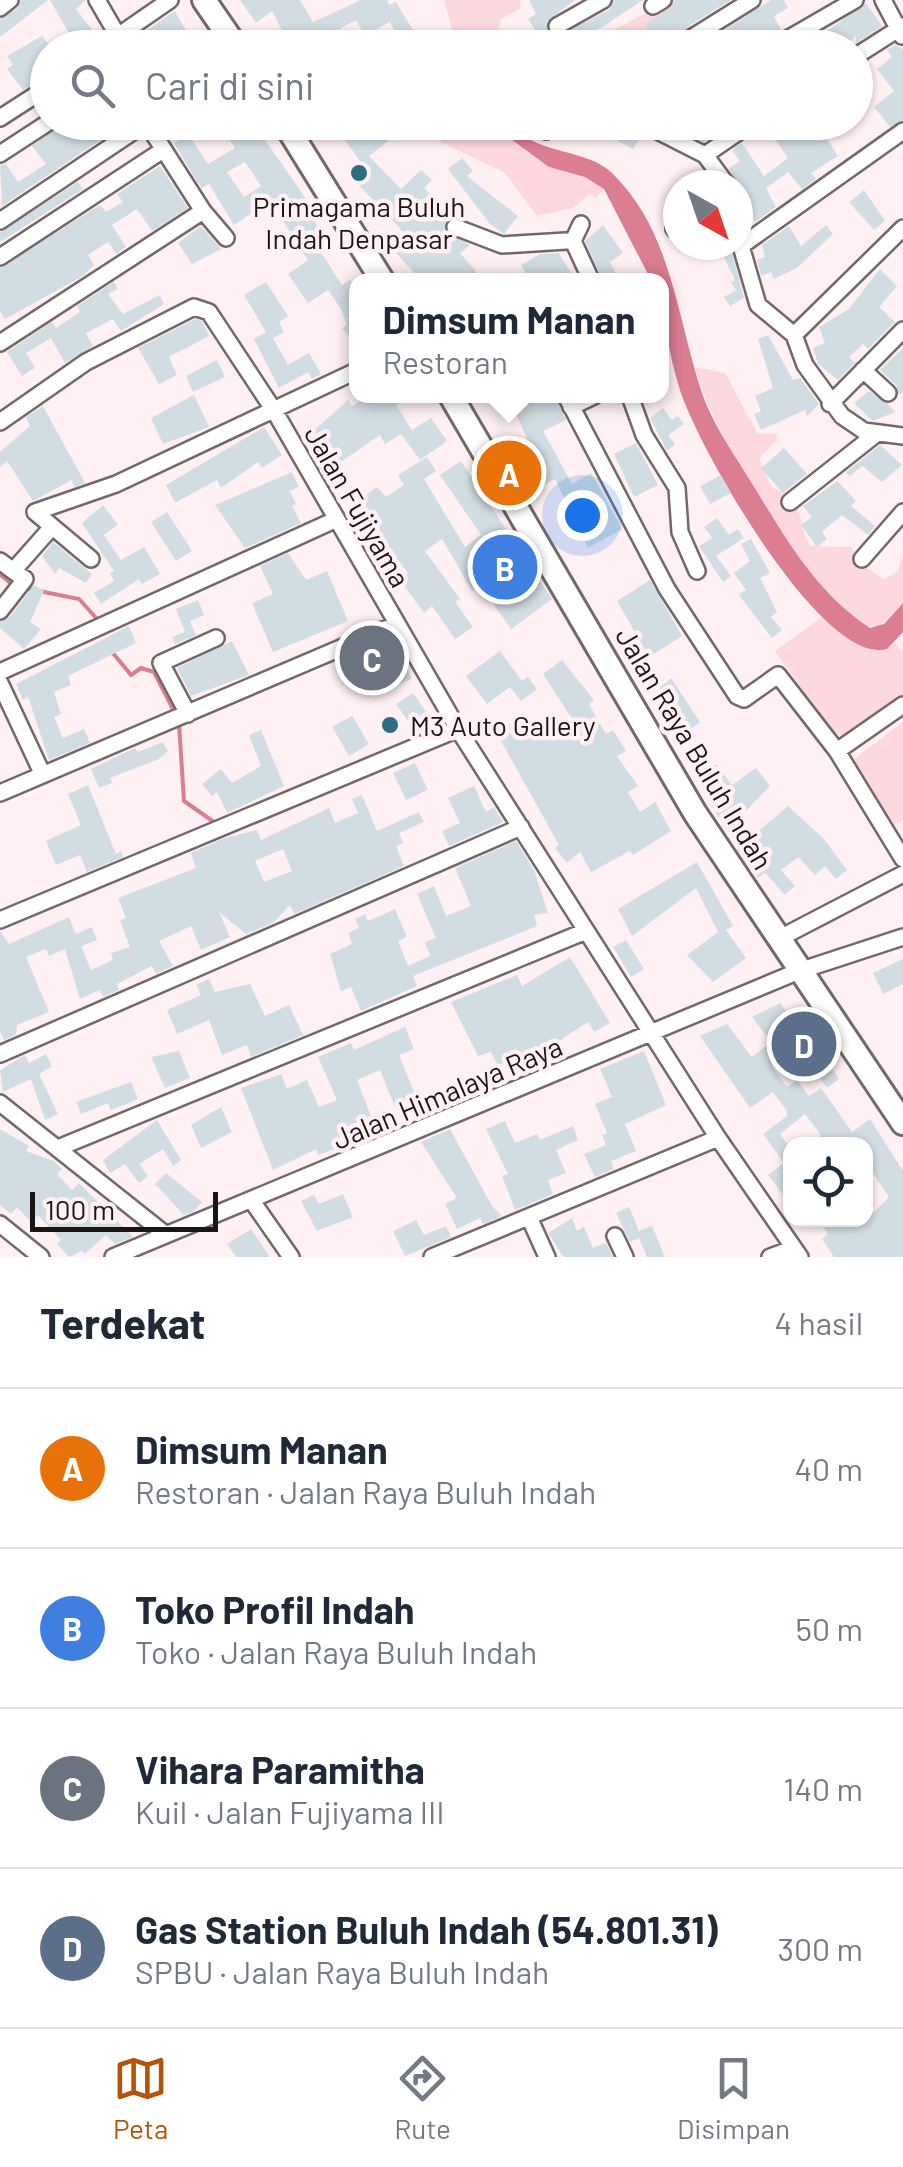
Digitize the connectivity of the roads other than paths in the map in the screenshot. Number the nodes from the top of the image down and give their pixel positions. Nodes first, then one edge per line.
1 (10, 0) edge
2 (97, 0) edge
3 (170, 0) edge
4 (204, 0) edge
5 (752, 0) edge
6 (854, 0) edge
7 (883, 0) edge
8 (592, 3) edge
9 (0, 8) edge
10 (557, 26) dead end
11 (112, 30) edge
12 (133, 30) edge
13 (225, 30) edge
14 (704, 30) edge
15 (803, 30) edge
16 (901, 31) edge
17 (873, 47) edge
18 (30, 99) edge
19 (0, 118) edge
20 (903, 131) edge
21 (30, 134) edge
22 (121, 140) edge
23 (157, 140) edge
24 (295, 140) edge
25 (684, 140) edge
26 (727, 140) edge
27 (163, 150) junction
28 (0, 154) edge
29 (705, 155) junction
30 (716, 170) edge
31 (203, 211) junction
32 (0, 222) edge
33 (581, 224) dead end
34 (454, 227) dead end
35 (903, 228) edge
36 (753, 237) edge
37 (226, 238) dead end
38 (566, 242) dead end
39 (0, 257) edge
40 (745, 260) edge
41 (378, 273) edge
42 (588, 273) edge
43 (903, 330) edge
44 (794, 334) junction
45 (0, 343) edge
46 (863, 370) junction
47 (349, 375) edge
48 (888, 393) dead end
49 (455, 403) edge
50 (569, 403) edge
51 (633, 403) edge
52 (830, 404) junction
53 (275, 412) junction
54 (0, 422) edge
55 (876, 434) junction
56 (903, 436) edge
57 (790, 502) dead end
58 (903, 512) edge
59 (337, 519) junction
60 (50, 528) junction
61 (91, 559) dead end
62 (862, 559) dead end
63 (7, 566) edge
64 (697, 571) dead end
65 (0, 611) edge
66 (397, 624) junction
67 (216, 638) dead end
68 (0, 672) edge
69 (0, 682) edge
70 (903, 706) edge
71 (188, 714) junction
72 (458, 729) junction
73 (837, 751) junction
74 (43, 775) junction
75 (0, 793) edge
76 (521, 827) junction
77 (897, 834) edge
78 (903, 858) edge
79 (903, 874) edge
80 (0, 920) edge
81 (586, 931) junction
82 (778, 938) junction
83 (903, 938) edge
84 (800, 972) junction
85 (651, 1034) junction
86 (0, 1054) edge
87 (0, 1103) edge
88 (903, 1122) edge
89 (718, 1138) junction
90 (58, 1148) junction
91 (252, 1201) junction
92 (529, 1217) junction
93 (0, 1224) edge
94 (165, 1234) junction
95 (615, 1236) dead end
96 (797, 1252) edge
97 (41, 1257) edge
98 (113, 1257) edge
99 (292, 1257) edge
100 (432, 1257) edge
101 (547, 1257) edge
102 (625, 1257) edge
103 (770, 1257) edge

1 - 9 street
2 - 11 street
3 - 12 street
4 - 13 highway
5 - 14 street
6 - 15 street
7 - 16 street
8 - 10 street
16 - 17 street
18 - 19 street
20 - 36 street
21 - 28 street
22 - 32 street
23 - 27 street
24 - 41 highway
25 - 29 street
26 - 29 street
27 - 31 street
27 - 39 street
29 - 30 street
31 - 37 street
31 - 45 street
33 - 42 street
34 - 38 street
35 - 44 street
40 - 44 street
43 - 46 street
44 - 52 street
46 - 48 street
46 - 52 street
47 - 53 street
49 - 82 highway, Jalan Raya Buluh Indah
50 - 73 street
51 - 64 street
52 - 55 street
53 - 54 street, Jalan Fujiyama
53 - 59 street, Jalan Fujiyama
53 - 60 street
55 - 56 street
55 - 57 street
58 - 62 street
59 - 66 street, Jalan Fujiyama
59 - 68 street
60 - 61 street
60 - 63 street
63 - 65 street
66 - 71 street
66 - 72 street, Jalan Fujiyama
67 - 71 street
69 - 74 street
70 - 73 street
71 - 74 street
72 - 76 street, Jalan Fujiyama
72 - 80 street
73 - 77 street
74 - 75 street
76 - 81 street, Jalan Fujiyama
76 - 86 street
77 - 78 street
79 - 82 street
81 - 85 street, Jalan Fujiyama
81 - 90 street
82 - 84 highway, Jalan Raya Buluh Indah
83 - 84 street, Jalan Himalaya Raya
84 - 85 street, Jalan Himalaya Raya
84 - 88 highway, Jalan Raya Buluh Indah
85 - 89 street, Jalan Fujiyama
85 - 91 street, Jalan Himalaya Raya
87 - 90 street
89 - 92 street
89 - 96 street, Jalan Fujiyama
90 - 94 street
91 - 94 street, Jalan Himalaya Raya
91 - 99 street
92 - 100 street
92 - 101 street
93 - 97 street
94 - 98 street, Jalan Himalaya Raya
95 - 102 street
96 - 103 street

